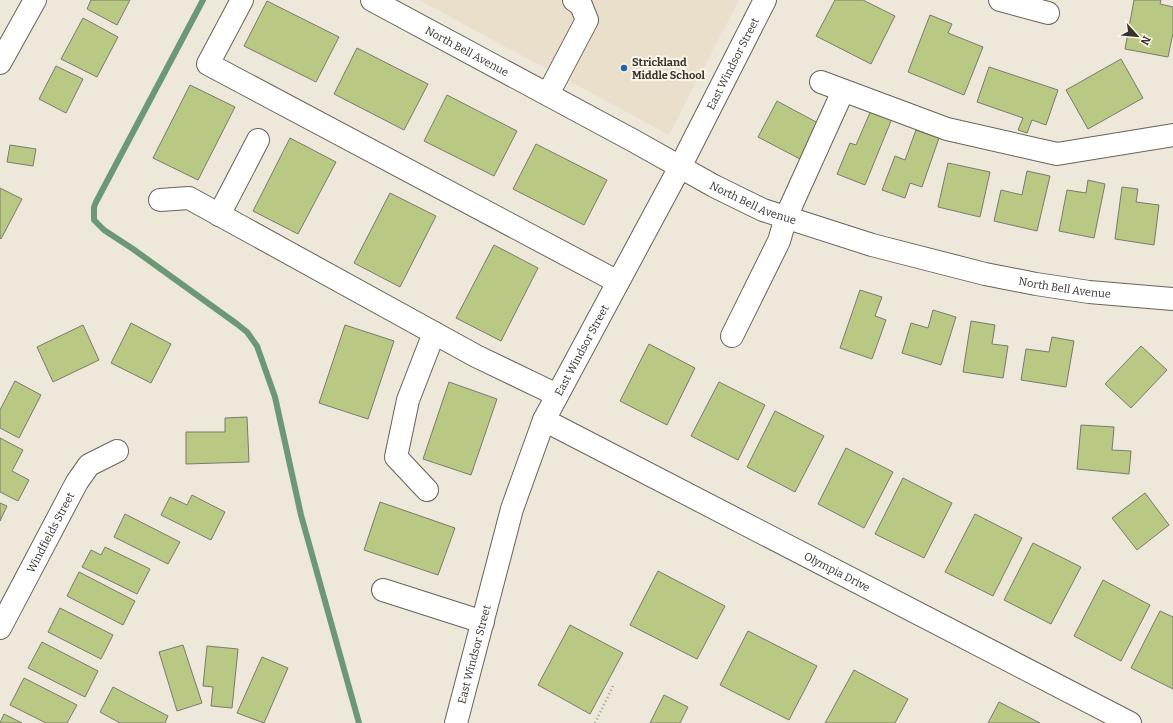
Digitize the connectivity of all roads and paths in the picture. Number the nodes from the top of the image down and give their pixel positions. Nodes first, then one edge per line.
1 (35, 0) edge
2 (242, 0) edge
3 (372, 0) edge
4 (574, 0) edge
5 (765, 0) edge
6 (1000, 0) edge
7 (1048, 13) dead end
8 (0, 63) edge
9 (821, 82) dead end
10 (843, 91) junction
11 (548, 94) junction
12 (1173, 135) edge
13 (258, 140) dead end
14 (680, 167) junction
15 (160, 200) dead end
16 (219, 215) junction
17 (786, 217) junction
18 (618, 282) junction
19 (1173, 299) edge
20 (434, 333) junction
21 (732, 336) dead end
22 (557, 395) junction
23 (544, 420) junction
24 (117, 451) dead end
25 (427, 490) dead end
26 (384, 590) dead end
27 (482, 622) junction
28 (0, 628) edge
29 (614, 684) dead end
30 (1117, 720) edge
31 (456, 723) edge
32 (595, 723) edge

1 - 8 street
2 - 18 street
3 - 11 street, North Bell Avenue
4 - 11 street
5 - 14 street, East Windsor Street
6 - 7 street
9 - 10 street
10 - 12 street
10 - 17 street
11 - 14 street, North Bell Avenue
13 - 16 street
14 - 17 street, North Bell Avenue
14 - 18 street, East Windsor Street
15 - 16 street
16 - 20 street
17 - 19 street, North Bell Avenue
17 - 21 street
18 - 22 street, East Windsor Street
20 - 22 street
20 - 25 street
22 - 23 street, East Windsor Street
23 - 27 street, East Windsor Street
23 - 30 street, Olympia Drive
24 - 28 street, Windfields Street
26 - 27 street
27 - 31 street, East Windsor Street
29 - 32 path

